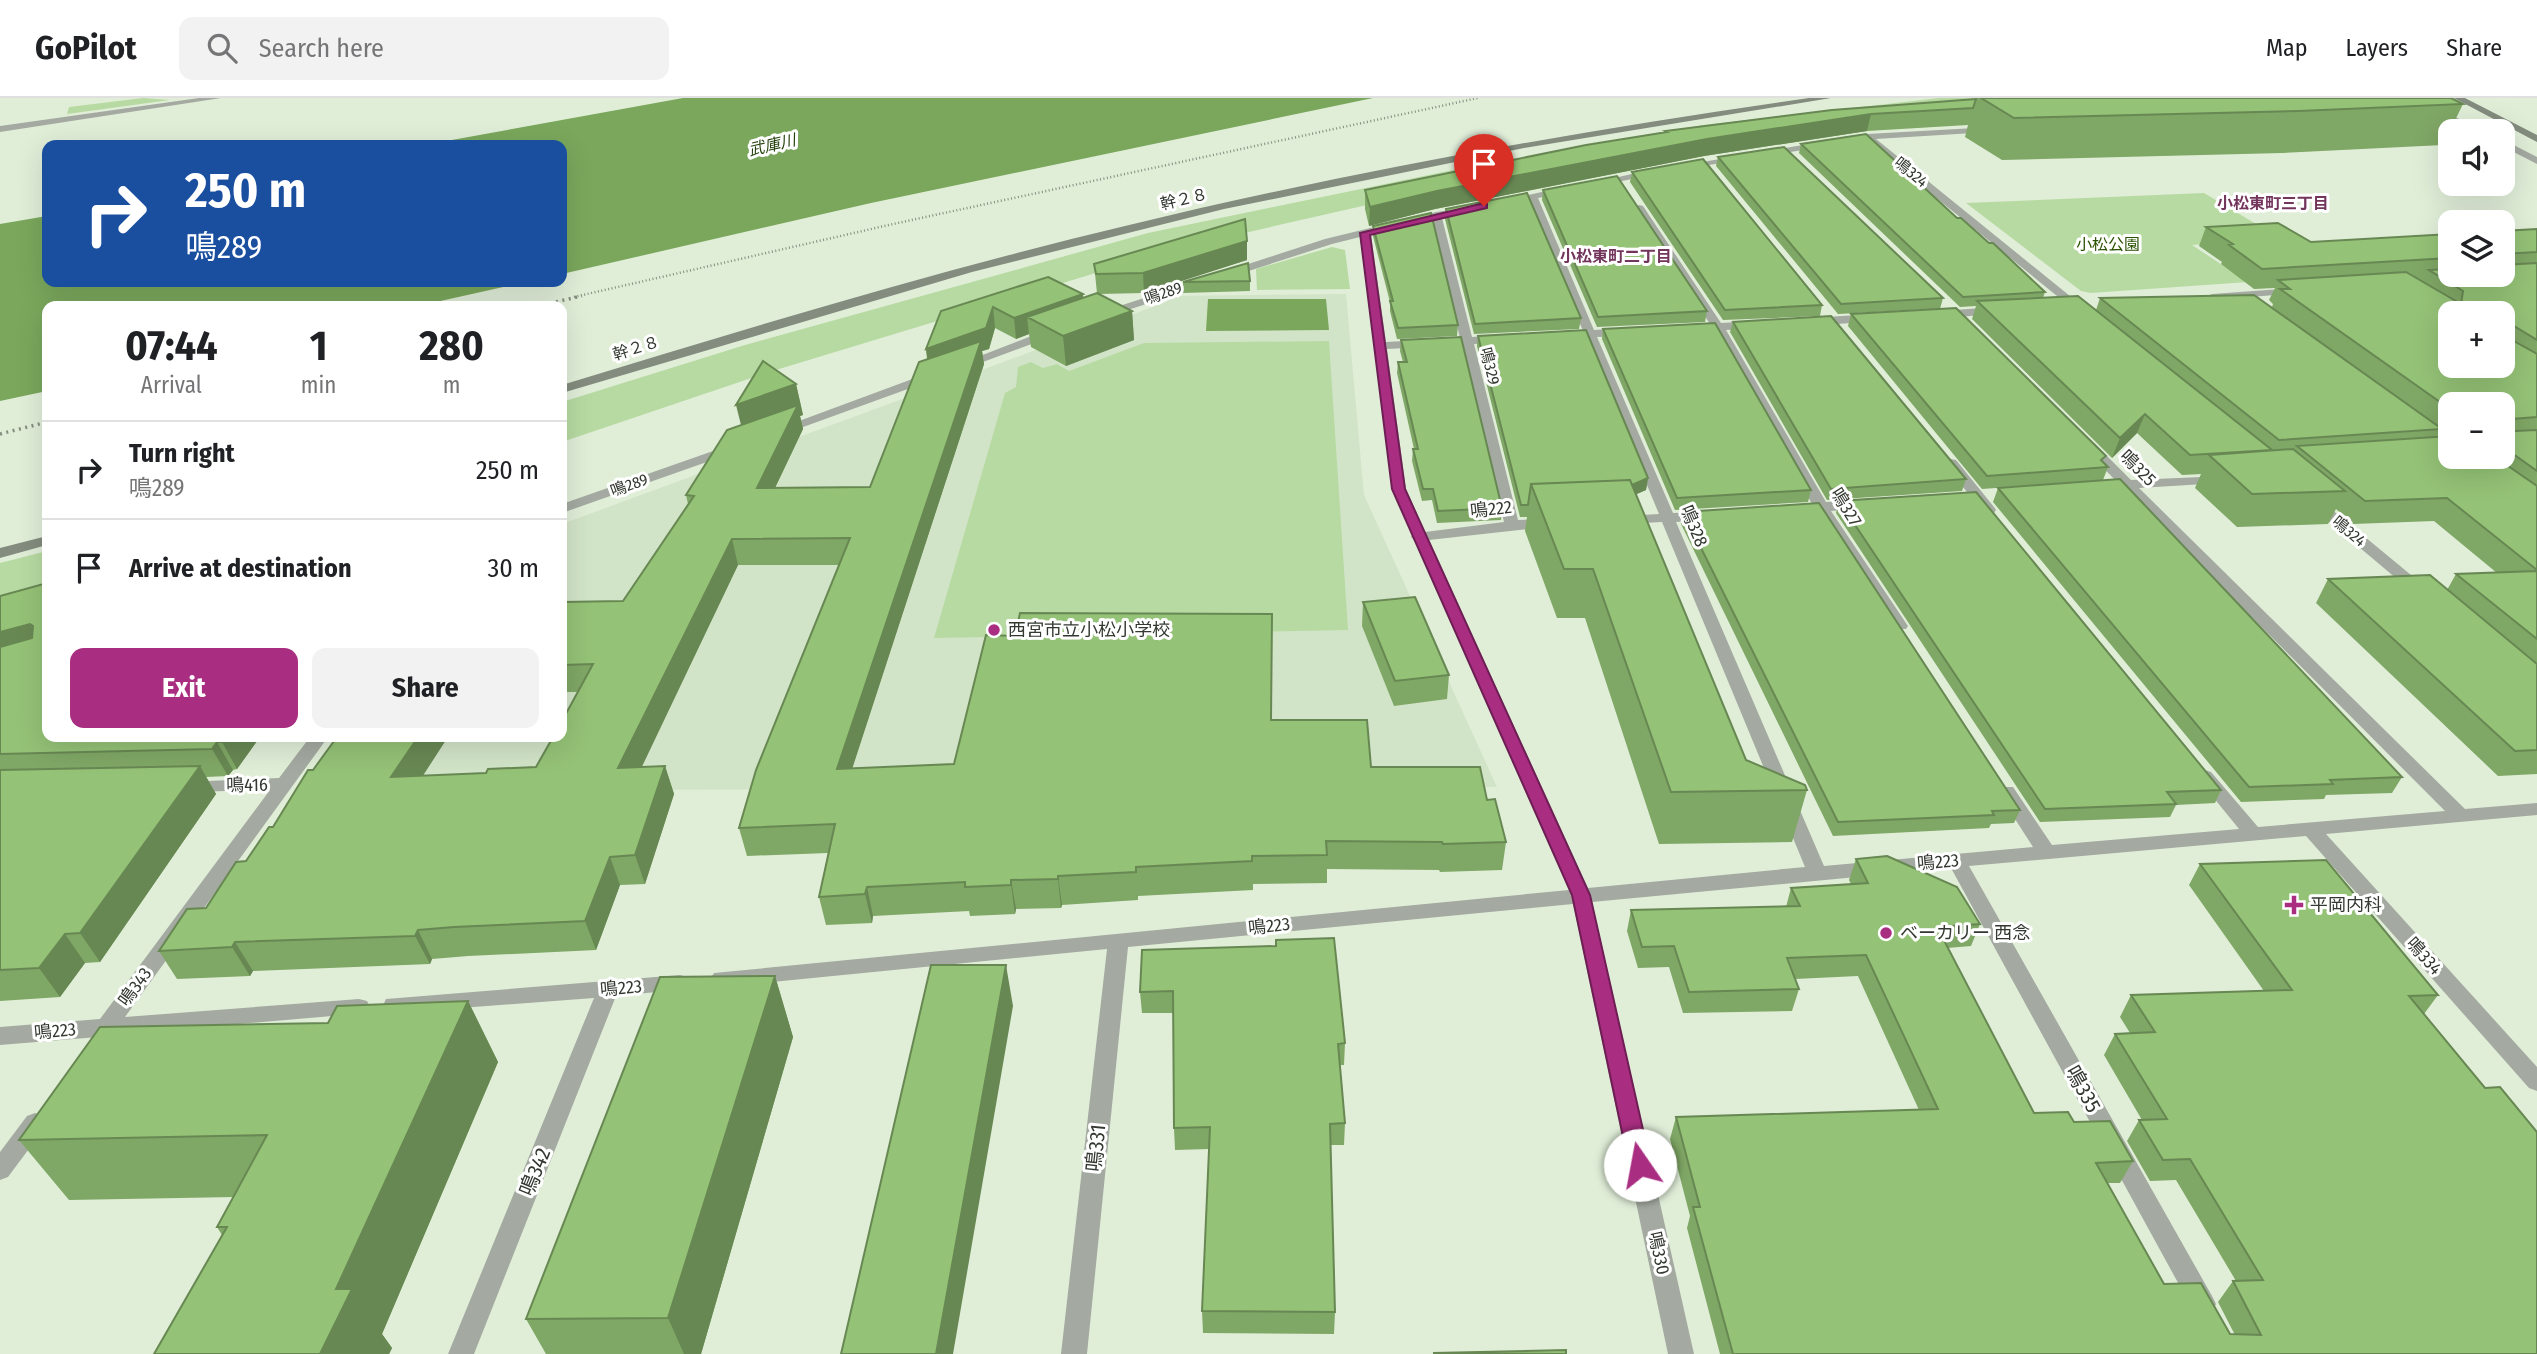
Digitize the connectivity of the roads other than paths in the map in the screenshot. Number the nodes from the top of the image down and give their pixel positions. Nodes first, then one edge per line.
1 (217, 98) edge
2 (1827, 98) edge
3 (2458, 98) edge
4 (2416, 117) dead end
5 (2452, 119) edge
6 (0, 129) edge
7 (1997, 129) edge
8 (1867, 137) junction
9 (2537, 139) edge
10 (2515, 149) edge
11 (2537, 161) edge
12 (1619, 178) junction
13 (1532, 196) junction
14 (1436, 215) junction
15 (1365, 233) junction
16 (2312, 290) edge
17 (2240, 295) junction
18 (2200, 298) edge
19 (2077, 307) junction
20 (2064, 308) edge
21 (1951, 309) junction
22 (2010, 311) edge
23 (2089, 311) edge
24 (2262, 311) edge
25 (1929, 315) edge
26 (1889, 317) edge
27 (1084, 321) edge
28 (1796, 323) edge
29 (1770, 324) edge
30 (1718, 327) junction
31 (1680, 329) edge
32 (1058, 330) edge
33 (1641, 331) edge
34 (1975, 333) edge
35 (1590, 334) junction
36 (1549, 336) edge
37 (1507, 339) edge
38 (1466, 341) junction
39 (1381, 346) junction
40 (567, 387) edge
41 (2080, 437) edge
42 (761, 438) edge
43 (748, 442) edge
44 (1943, 454) edge
45 (2230, 478) edge
46 (2127, 485) junction
47 (2100, 486) edge
48 (2303, 492) edge
49 (1874, 503) edge
50 (567, 507) edge
51 (1822, 508) junction
52 (1781, 510) edge
53 (1725, 514) edge
54 (1670, 518) junction
55 (1604, 521) edge
56 (1565, 523) edge
57 (1512, 525) junction
58 (2002, 527) edge
59 (1418, 537) junction
60 (42, 541) edge
61 (0, 552) edge
62 (2431, 599) edge
63 (1905, 634) edge
64 (315, 742) edge
65 (2193, 761) edge
66 (2001, 783) edge
67 (284, 784) junction
68 (176, 786) edge
69 (2537, 809) edge
70 (2461, 816) junction
71 (2311, 830) junction
72 (2253, 835) junction
73 (2046, 852) junction
74 (1956, 860) junction
75 (1817, 873) junction
76 (1581, 895) junction
77 (1118, 942) junction
78 (608, 989) junction
79 (107, 1026) junction
80 (0, 1036) edge
81 (90, 1048) edge
82 (2537, 1082) edge
83 (49, 1103) edge
84 (0, 1170) edge
85 (2210, 1318) edge
86 (461, 1354) edge
87 (1074, 1354) edge
88 (1681, 1354) edge

1 - 6 street
2 - 40 street, 幹２８
3 - 9 street
4 - 5 street
7 - 8 street, 鳴289
8 - 12 street, 鳴289
8 - 19 street, 鳴324
10 - 11 street
12 - 13 street, 鳴289
12 - 30 street, 鳴327
13 - 14 street, 鳴289
13 - 35 street, 鳴328
14 - 15 street, 鳴289
14 - 38 street, 鳴329
15 - 27 street, 鳴289
15 - 39 street, 鳴330
16 - 17 street
17 - 18 street
17 - 24 street
19 - 20 street
19 - 23 street
21 - 22 street
21 - 25 street
21 - 34 street
26 - 28 street
29 - 30 street
30 - 31 street
30 - 51 street, 鳴327
32 - 42 street
33 - 35 street
35 - 36 street
35 - 54 street, 鳴328
37 - 38 street
38 - 39 street
38 - 57 street, 鳴329
39 - 59 street, 鳴330
41 - 46 street, 鳴325
43 - 50 street, 鳴289
44 - 58 street
45 - 46 street
46 - 47 street
46 - 70 street, 鳴325
48 - 62 street, 鳴324
49 - 51 street
51 - 52 street
51 - 63 street, 鳴327
53 - 54 street
54 - 55 street
54 - 75 street, 鳴328
56 - 57 street, 鳴222
57 - 59 street, 鳴222
59 - 76 street, 鳴330
60 - 61 street
64 - 67 street, 鳴343
65 - 72 street
66 - 73 street
67 - 68 street, 鳴416
67 - 79 street, 鳴343
69 - 70 street, 鳴223
70 - 71 street, 鳴223
71 - 72 street, 鳴223
71 - 82 street, 鳴334
72 - 73 street, 鳴223
73 - 74 street, 鳴223
74 - 75 street, 鳴223
74 - 85 street, 鳴335
75 - 76 street, 鳴223
76 - 77 street, 鳴223
76 - 88 street, 鳴330
77 - 78 street, 鳴223
77 - 87 street, 鳴331
78 - 79 street, 鳴223
78 - 86 street, 鳴342
79 - 80 street, 鳴223
79 - 81 street, 鳴343
83 - 84 street

